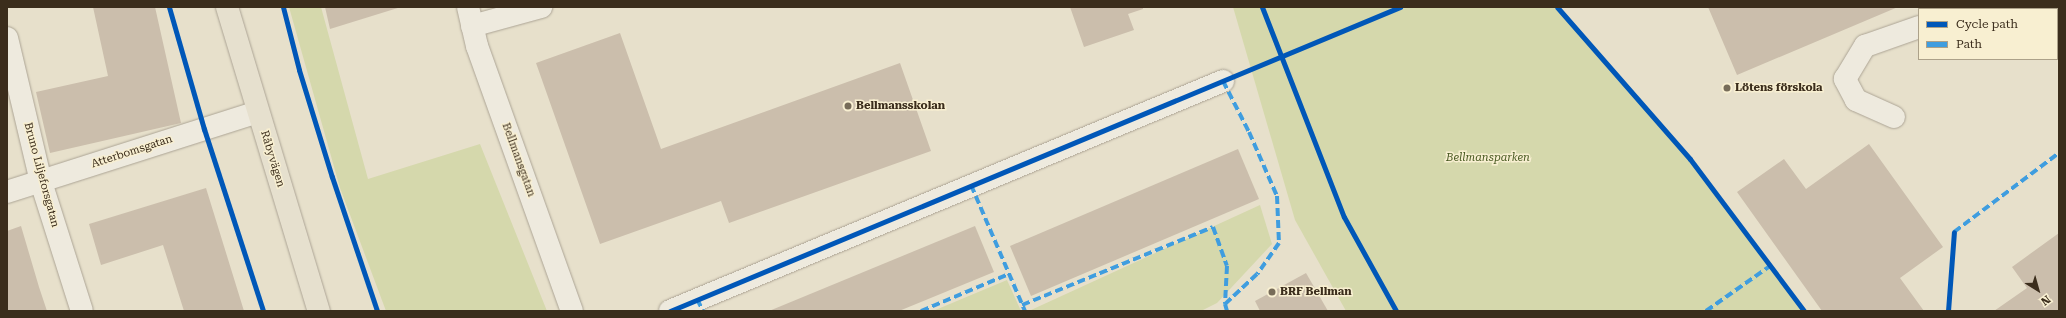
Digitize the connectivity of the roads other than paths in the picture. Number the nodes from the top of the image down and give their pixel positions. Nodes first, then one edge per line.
1 (227, 7) edge
2 (540, 7) edge
3 (470, 16) edge
4 (1918, 27) edge
5 (7, 38) edge
6 (1223, 81) dead end
7 (258, 112) junction
8 (1894, 117) dead end
9 (41, 182) junction
10 (7, 192) edge
11 (82, 311) edge
12 (319, 311) edge
13 (572, 311) edge
14 (670, 311) edge

1 - 7 main road, Råbyvägen
2 - 3 street
3 - 13 street, Bellmansgatan
4 - 8 street
5 - 9 street, Bruno Liljeforsgatan
6 - 14 street
7 - 9 street, Atterbomsgatan
7 - 12 main road, Råbyvägen
9 - 10 street, Atterbomsgatan
9 - 11 street, Bruno Liljeforsgatan

